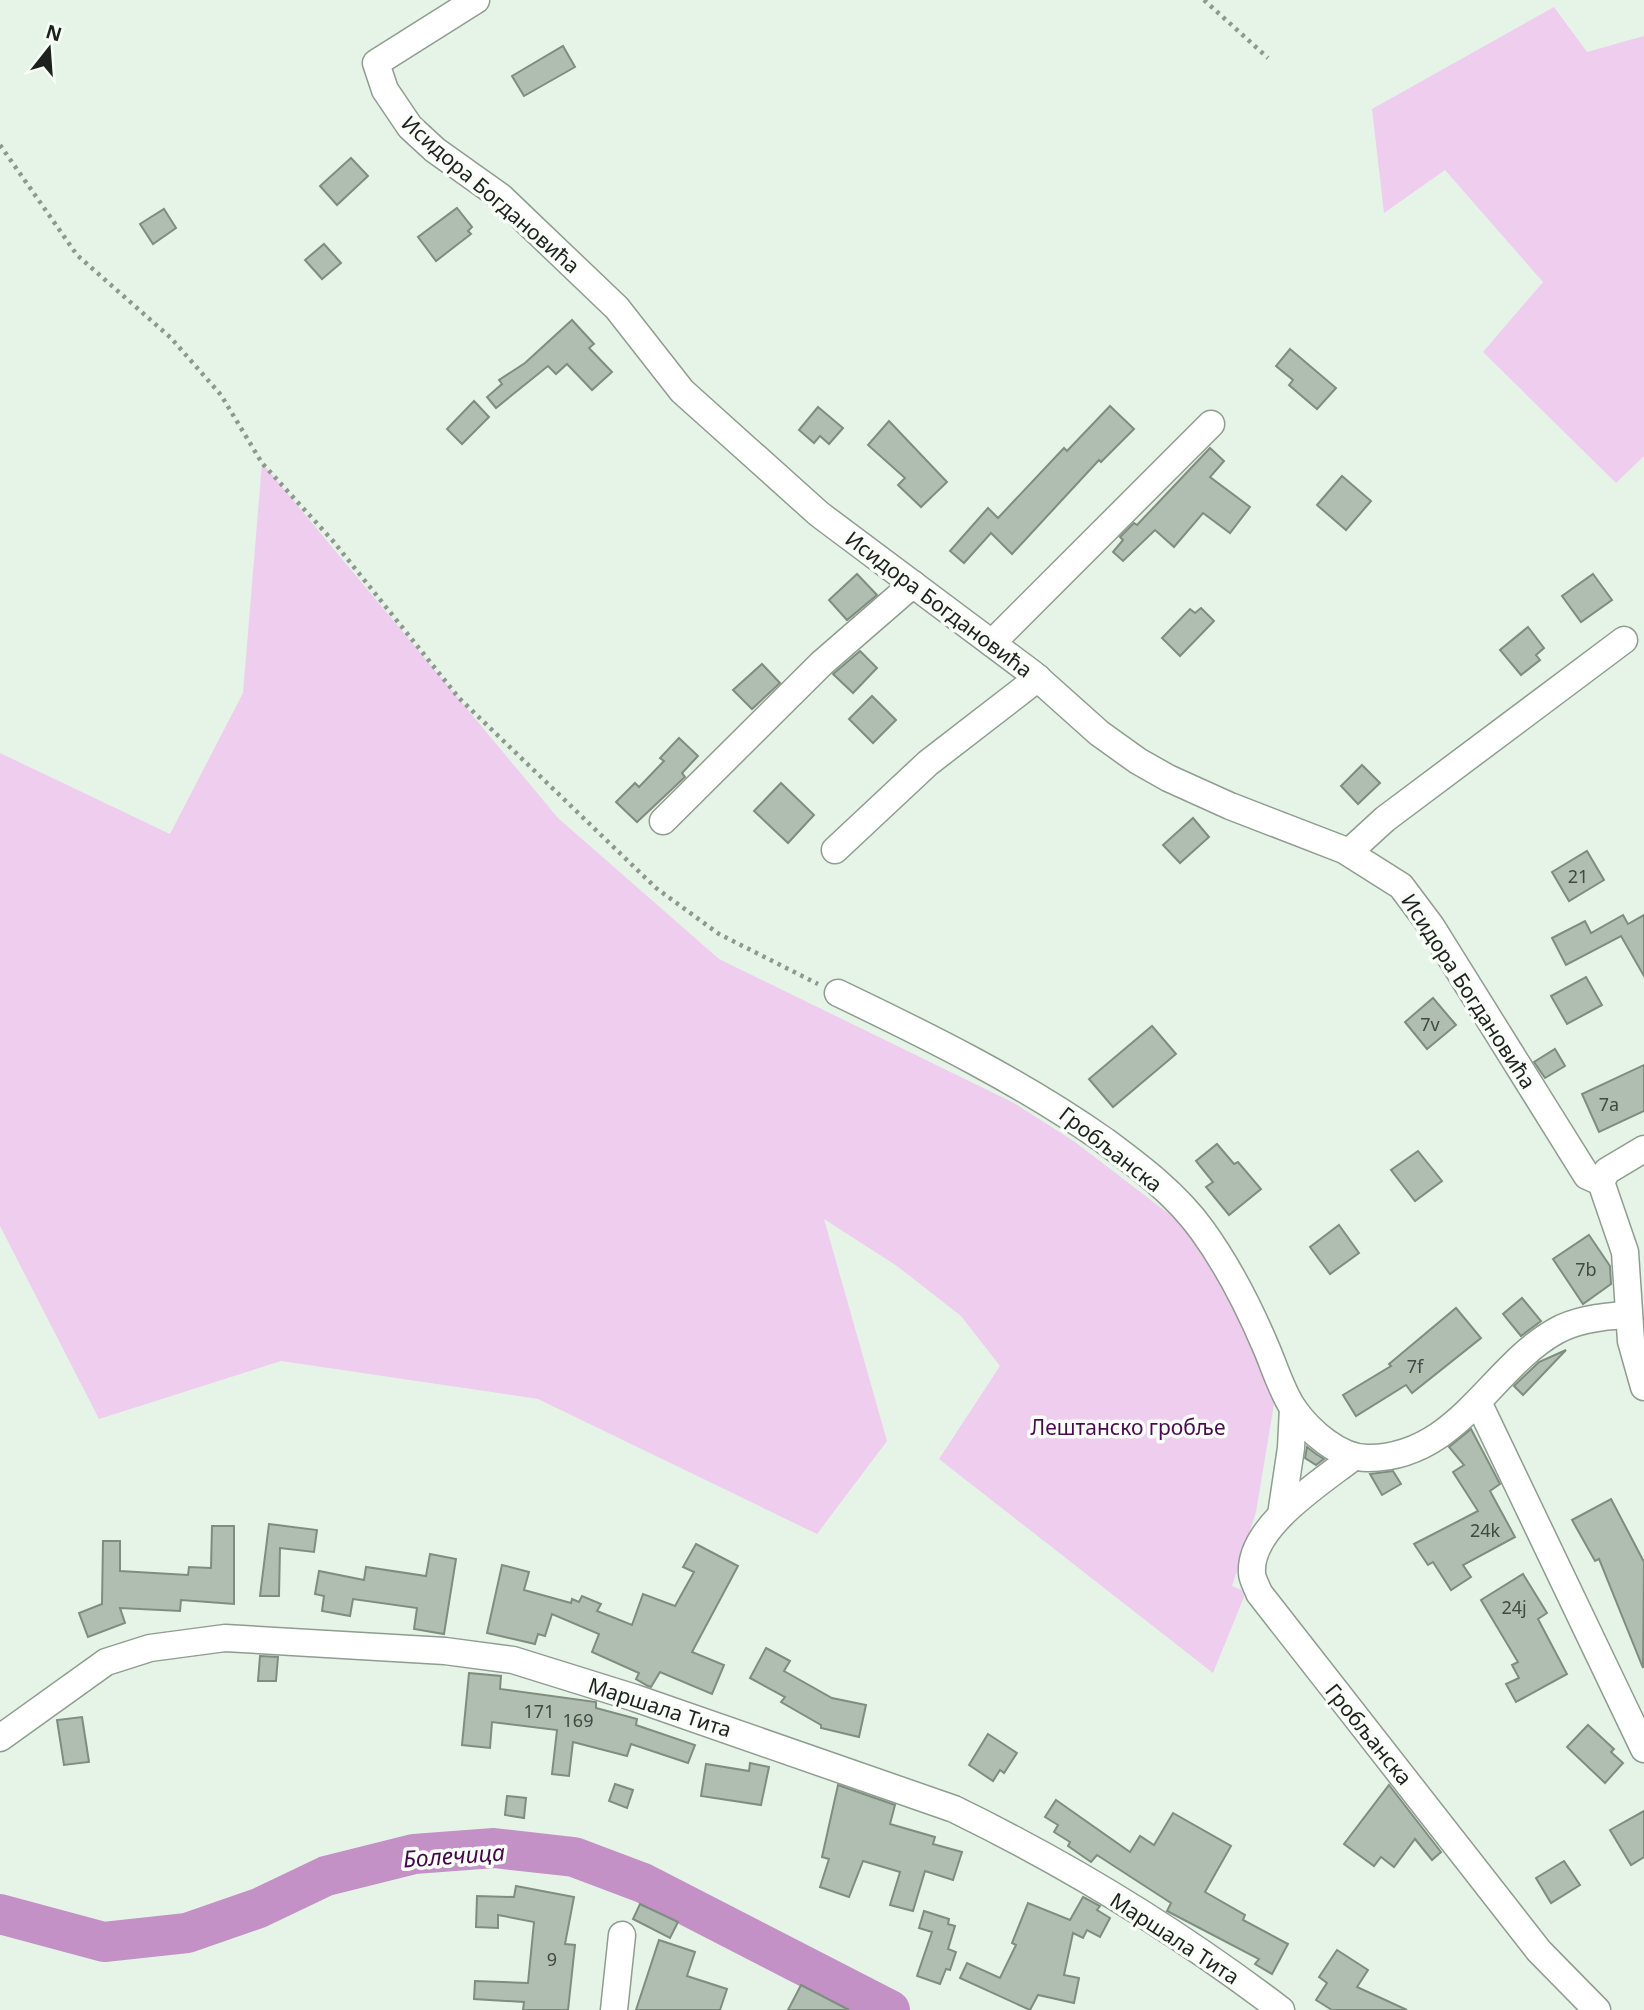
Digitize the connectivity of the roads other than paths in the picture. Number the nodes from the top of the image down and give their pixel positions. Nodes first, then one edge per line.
1 (476, 0) edge
2 (1211, 424) dead end
3 (913, 584) junction
4 (1624, 640) dead end
5 (992, 643) junction
6 (1038, 678) junction
7 (663, 821) dead end
8 (835, 850) dead end
9 (1349, 852) junction
10 (838, 993) road end
11 (1644, 1149) edge
12 (1601, 1182) junction
13 (1628, 1315) junction
14 (1644, 1387) edge
15 (1479, 1404) junction
16 (1293, 1408) junction
17 (1352, 1458) junction
18 (1281, 1515) junction
19 (0, 1738) edge
20 (1644, 1749) edge
21 (622, 1935) dead end
22 (614, 2010) edge
23 (1281, 2010) edge
24 (1597, 2010) edge

1 - 3 street, Исидора Богдановића
2 - 5 street
3 - 5 street, Исидора Богдановића
3 - 7 street
4 - 9 street
5 - 6 street, Исидора Богдановића
6 - 8 street
6 - 9 street, Исидора Богдановића
9 - 12 street, Исидора Богдановића
10 - 16 street, Гробљанска
11 - 12 street
12 - 13 street, Исидора Богдановића
13 - 14 street, Исидора Богдановића
13 - 15 street
15 - 17 street
15 - 20 street
16 - 17 street, Гробљанска
16 - 18 street
17 - 18 street, Гробљанска
18 - 24 street, Гробљанска
19 - 23 street, Маршала Тита
21 - 22 street

